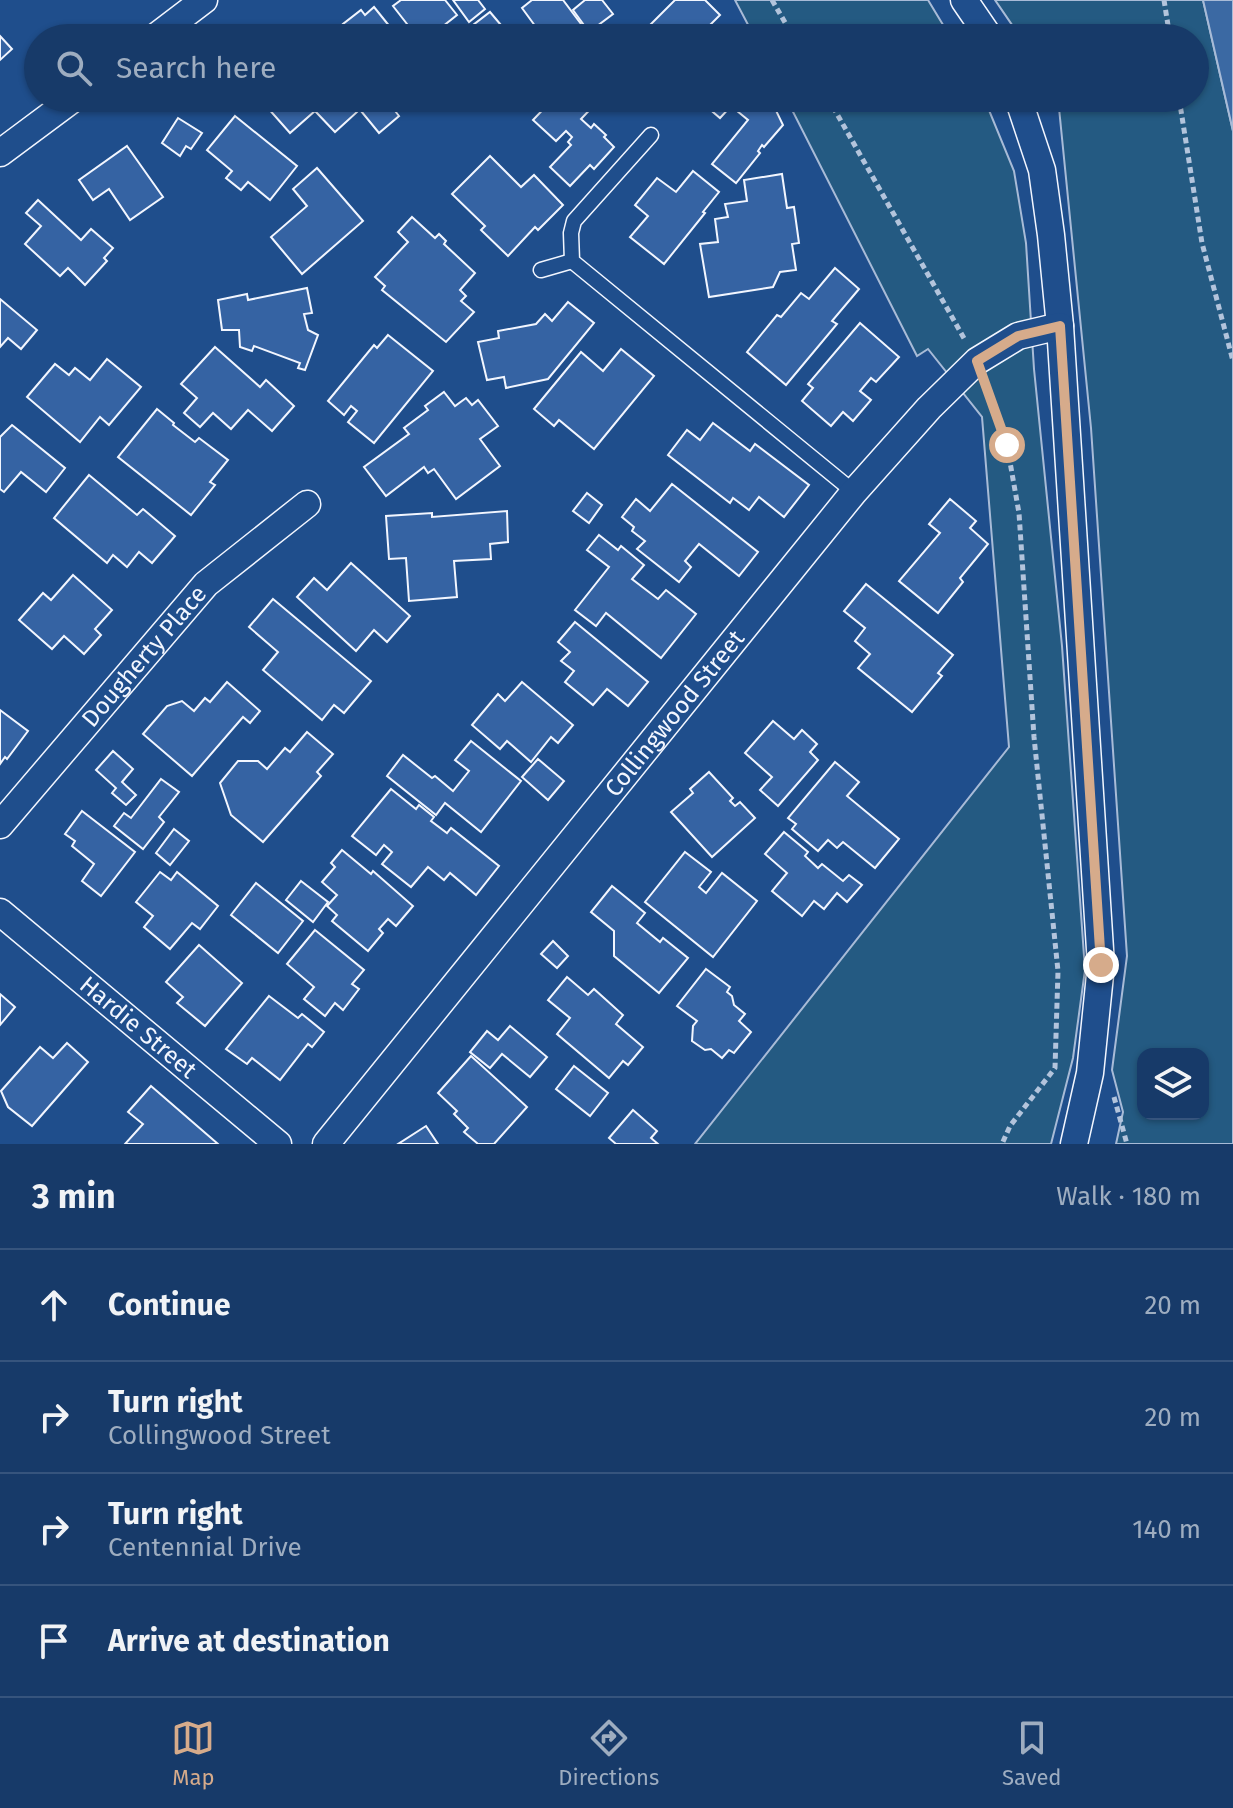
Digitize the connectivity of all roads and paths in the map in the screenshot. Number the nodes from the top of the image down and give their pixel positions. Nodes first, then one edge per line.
1 (204, 0) edge
2 (772, 0) edge
3 (964, 0) edge
4 (1164, 0) edge
5 (172, 24) edge
6 (786, 24) edge
7 (980, 24) edge
8 (1168, 24) edge
9 (55, 112) edge
10 (836, 112) edge
11 (1023, 112) edge
12 (1181, 112) edge
13 (651, 135) dead end
14 (0, 153) edge
15 (572, 261) junction
16 (541, 270) dead end
17 (1060, 326) junction
18 (977, 361) junction
19 (1233, 361) edge
20 (854, 492) junction
21 (307, 504) dead end
22 (0, 825) edge
23 (0, 912) edge
24 (278, 1144) edge
25 (326, 1144) edge
26 (1002, 1144) edge
27 (1074, 1144) edge

1 - 5 street
2 - 6 path
3 - 7 street
4 - 8 path
9 - 14 street
10 - 18 path
11 - 17 street
12 - 19 path
13 - 15 lane
15 - 16 lane
15 - 20 lane
17 - 18 street, Collingwood Street
17 - 27 street
18 - 20 street, Collingwood Street
18 - 26 path
20 - 25 street, Collingwood Street
21 - 22 street, Dougherty Place
23 - 24 street, Hardie Street

